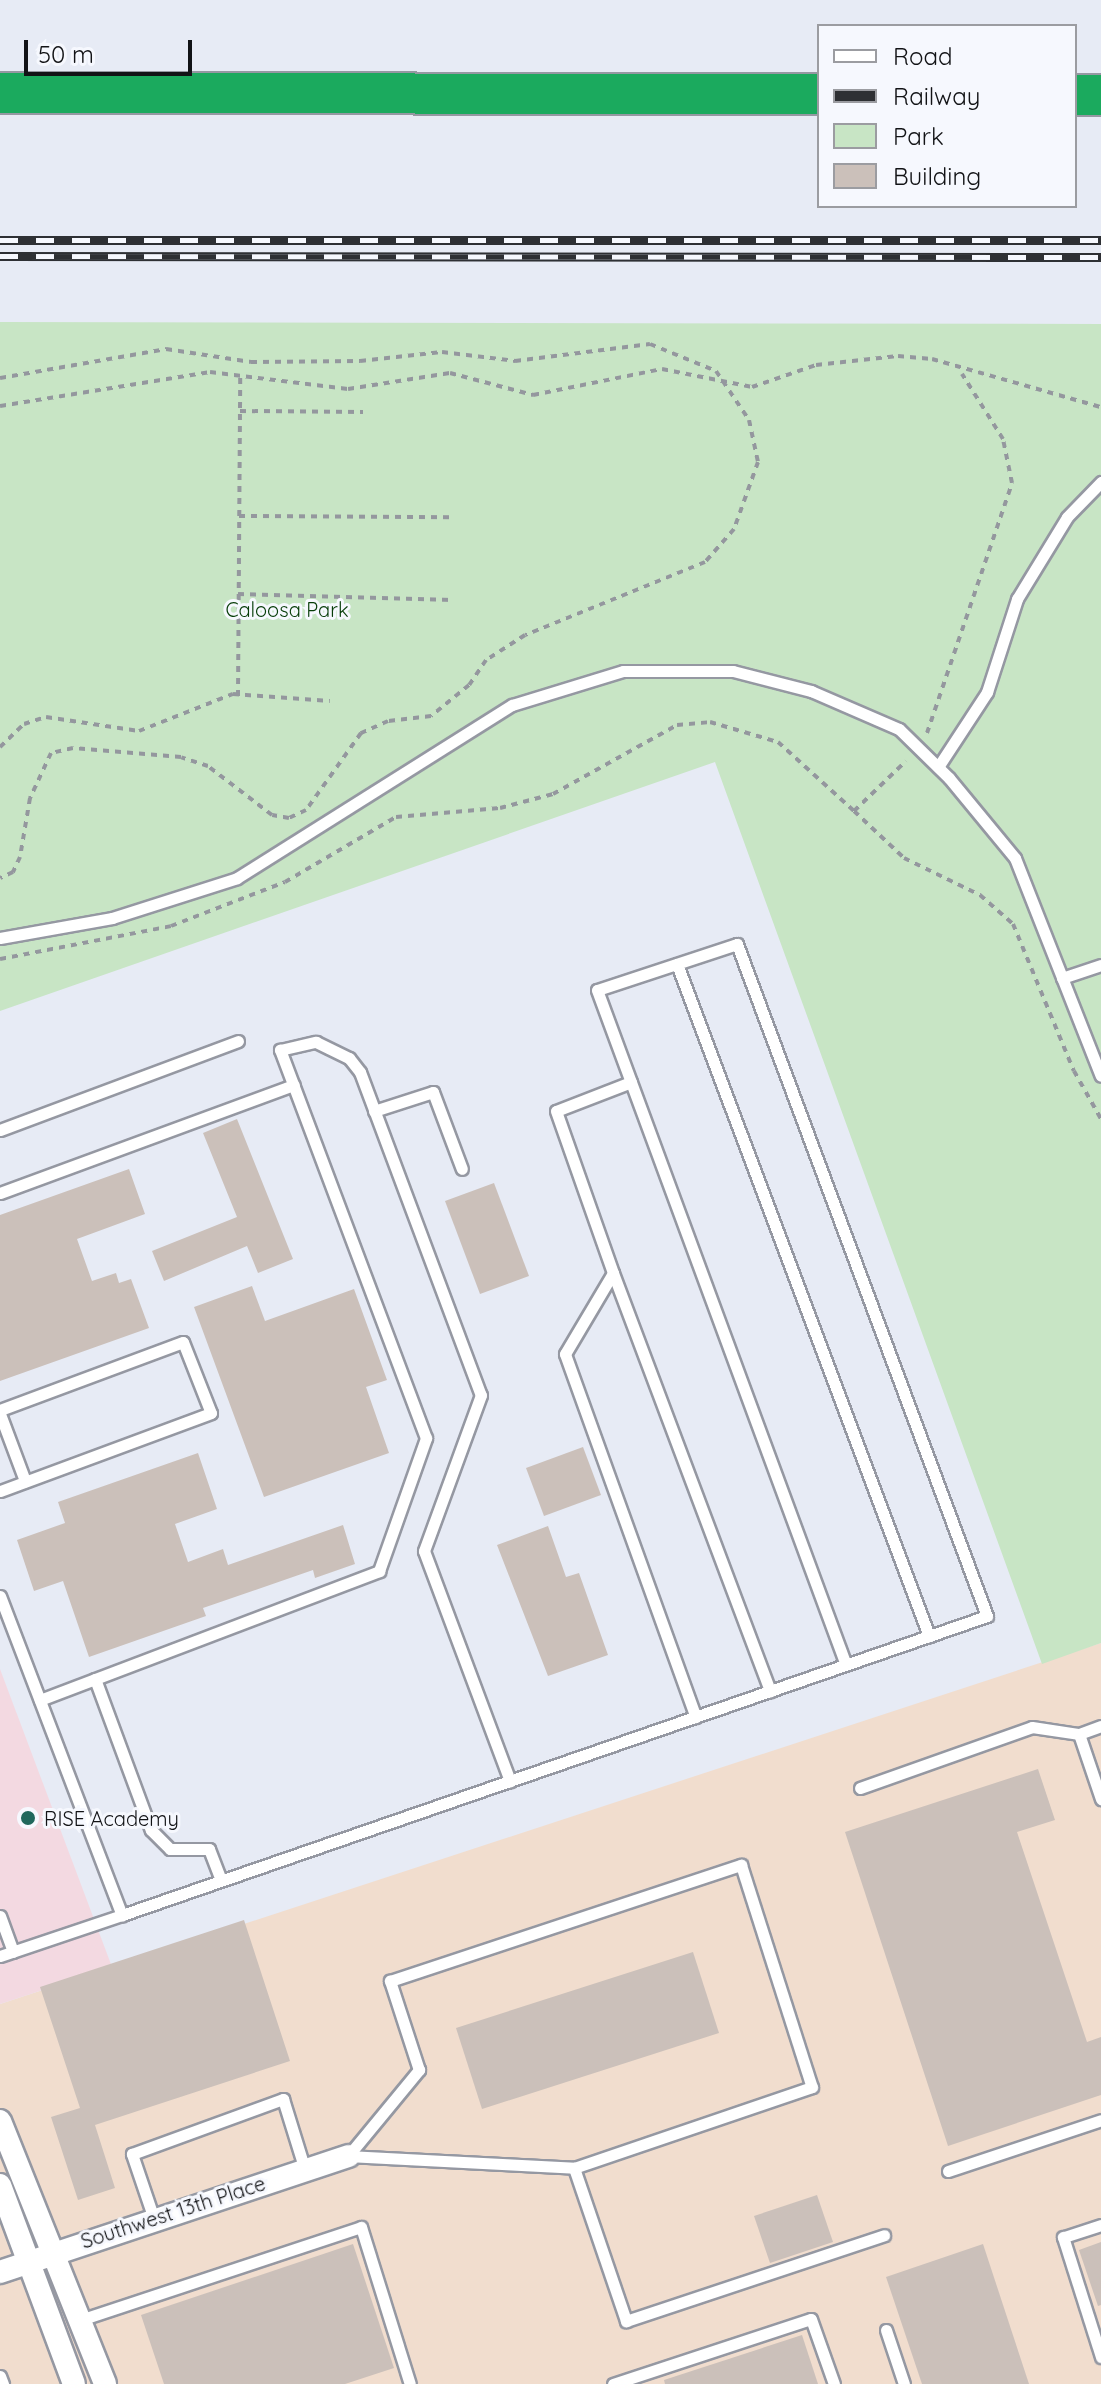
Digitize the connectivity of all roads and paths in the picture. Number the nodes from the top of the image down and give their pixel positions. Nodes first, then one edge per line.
1 (0, 93) edge
2 (817, 94) edge
3 (1077, 95) edge
4 (1101, 95) edge
5 (961, 372) junction
6 (240, 375) junction
7 (0, 378) edge
8 (728, 385) junction
9 (0, 406) edge
10 (1101, 407) edge
11 (240, 411) junction
12 (363, 412) dead end
13 (1101, 482) edge
14 (239, 516) junction
15 (454, 517) dead end
16 (238, 594) junction
17 (453, 600) dead end
18 (238, 696) junction
19 (330, 701) dead end
20 (924, 738) dead end
21 (0, 747) edge
22 (906, 761) dead end
23 (938, 767) junction
24 (854, 811) junction
25 (0, 878) edge
26 (0, 938) edge
27 (0, 959) edge
28 (677, 964) junction
29 (1101, 965) edge
30 (1062, 978) junction
31 (238, 1041) dead end
32 (1101, 1076) edge
33 (631, 1082) junction
34 (294, 1085) junction
35 (374, 1111) junction
36 (1101, 1119) edge
37 (0, 1130) edge
38 (462, 1169) dead end
39 (0, 1193) edge
40 (613, 1273) junction
41 (0, 1412) edge
42 (25, 1481) junction
43 (0, 1491) edge
44 (0, 1596) edge
45 (929, 1636) junction
46 (846, 1665) junction
47 (95, 1679) junction
48 (770, 1691) junction
49 (40, 1700) junction
50 (696, 1717) junction
51 (1101, 1726) edge
52 (1079, 1734) junction
53 (510, 1781) junction
54 (860, 1788) dead end
55 (1101, 1799) edge
56 (221, 1880) junction
57 (122, 1915) junction
58 (0, 1916) edge
59 (13, 1952) junction
60 (0, 1956) edge
61 (1101, 2120) edge
62 (0, 2121) edge
63 (348, 2156) junction
64 (574, 2168) junction
65 (305, 2170) junction
66 (948, 2171) dead end
67 (2, 2196) edge
68 (154, 2219) junction
69 (1101, 2225) edge
70 (884, 2235) dead end
71 (51, 2252) junction
72 (28, 2261) junction
73 (0, 2272) edge
74 (77, 2321) junction
75 (886, 2330) dead end
76 (1100, 2354) edge
77 (0, 2376) edge
78 (3, 2384) edge
79 (74, 2384) edge
80 (105, 2384) edge
81 (410, 2384) edge
82 (613, 2384) edge
83 (834, 2384) edge
84 (904, 2384) edge

1 - 2 highway
3 - 4 highway
5 - 8 path
5 - 10 path
5 - 20 path
6 - 8 path
6 - 9 path
6 - 11 path
7 - 8 path
8 - 25 path
11 - 12 path
11 - 14 path
13 - 23 lane
14 - 15 path
14 - 16 path
16 - 17 path
16 - 18 path
18 - 19 path
18 - 21 path
22 - 24 path
23 - 26 lane
23 - 30 lane
24 - 27 path
24 - 36 path
28 - 33 lane
28 - 45 lane
28 - 45 lane
29 - 30 lane
30 - 32 lane
31 - 37 lane
33 - 40 lane
33 - 46 lane
34 - 35 lane
34 - 39 lane
34 - 47 lane
35 - 38 lane
35 - 53 lane
40 - 48 lane
40 - 50 lane
41 - 42 lane
41 - 42 lane
42 - 43 lane
44 - 49 lane
45 - 46 lane
46 - 48 lane
47 - 49 lane
47 - 56 lane
48 - 50 lane
49 - 57 lane
50 - 53 lane
51 - 52 lane
52 - 54 lane
52 - 55 lane
53 - 56 lane
56 - 57 lane
57 - 59 lane
58 - 59 lane
59 - 60 lane
61 - 66 lane
62 - 71 street
63 - 64 lane
63 - 64 lane
63 - 65 street, Southwest 13th Place
64 - 70 lane
65 - 68 street, Southwest 13th Place
65 - 68 lane
67 - 72 street
68 - 71 street, Southwest 13th Place
69 - 76 lane
71 - 72 street, Southwest 13th Place
71 - 74 street
72 - 73 street, Southwest 13th Place
72 - 79 street
74 - 80 street
74 - 81 lane
75 - 84 lane
77 - 78 lane
82 - 83 lane

